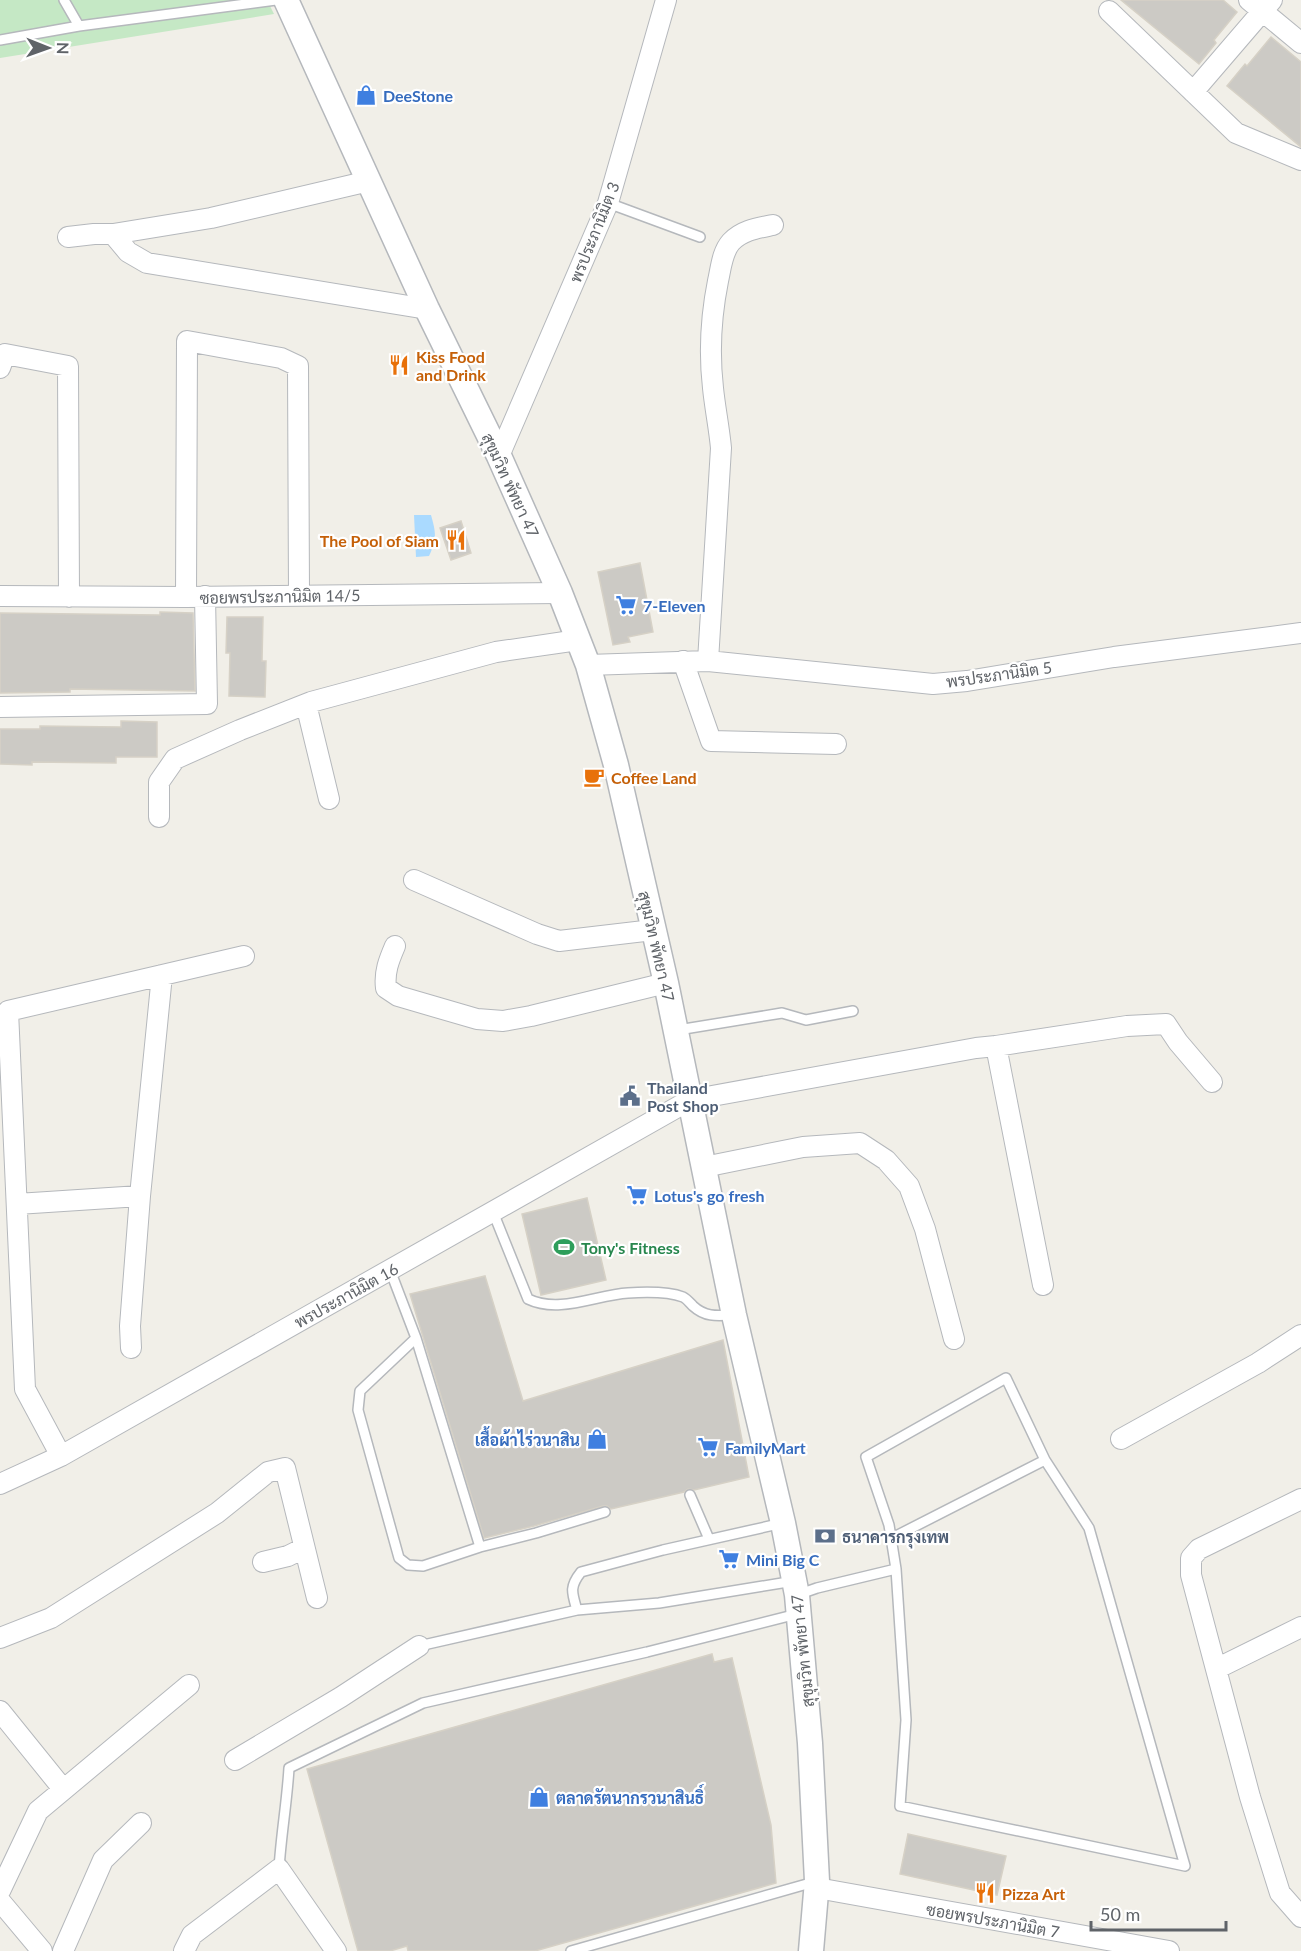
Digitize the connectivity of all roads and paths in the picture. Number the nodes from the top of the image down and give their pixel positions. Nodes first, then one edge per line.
1 (64, 0) edge
2 (276, 0) edge
3 (286, 0) edge
4 (666, 0) edge
5 (1262, 4) edge
6 (1108, 11) dead end
7 (79, 26) junction
8 (0, 40) edge
9 (1301, 43) edge
10 (1193, 92) junction
11 (1301, 160) edge
12 (369, 181) junction
13 (608, 203) junction
14 (773, 225) dead end
15 (113, 234) junction
16 (68, 237) dead end
17 (700, 237) dead end
18 (427, 309) junction
19 (0, 368) edge
20 (499, 456) junction
21 (560, 593) junction
22 (299, 595) junction
23 (0, 596) edge
24 (69, 597) junction
25 (196, 597) junction
26 (1301, 633) edge
27 (578, 640) junction
28 (682, 661) junction
29 (708, 661) junction
30 (588, 665) junction
31 (306, 704) junction
32 (0, 707) edge
33 (836, 744) dead end
34 (329, 799) dead end
35 (159, 818) dead end
36 (414, 880) dead end
37 (653, 930) junction
38 (395, 946) dead end
39 (244, 956) dead end
40 (162, 975) junction
41 (666, 983) junction
42 (853, 1011) dead end
43 (676, 1031) junction
44 (996, 1046) junction
45 (1212, 1082) dead end
46 (690, 1100) junction
47 (704, 1167) junction
48 (140, 1196) junction
49 (16, 1204) junction
50 (492, 1212) junction
51 (390, 1270) junction
52 (1043, 1285) dead end
53 (734, 1315) junction
54 (1301, 1335) edge
55 (416, 1338) junction
56 (954, 1340) dead end
57 (131, 1348) dead end
58 (1121, 1439) dead end
59 (61, 1456) junction
60 (1045, 1460) junction
61 (0, 1484) edge
62 (690, 1495) dead end
63 (1301, 1499) edge
64 (605, 1512) dead end
65 (783, 1522) junction
66 (892, 1538) junction
67 (709, 1539) junction
68 (480, 1547) junction
69 (304, 1548) junction
70 (264, 1562) dead end
71 (896, 1569) junction
72 (796, 1597) junction
73 (317, 1598) dead end
74 (577, 1610) junction
75 (1301, 1627) edge
76 (0, 1638) edge
77 (419, 1646) joint
78 (1216, 1669) junction
79 (189, 1685) dead end
80 (0, 1711) edge
81 (235, 1760) dead end
82 (63, 1790) junction
83 (141, 1823) dead end
84 (279, 1869) junction
85 (817, 1885) junction
86 (0, 1891) edge
87 (0, 1901) edge
88 (1301, 1917) edge
89 (1086, 1944) edge
90 (42, 1951) edge
91 (63, 1951) edge
92 (184, 1951) edge
93 (336, 1951) edge
94 (571, 1951) edge
95 (811, 1951) edge
96 (1169, 1951) edge

1 - 7 lane
2 - 7 lane
3 - 12 street, สุขุมวิท พัทยา 47
4 - 13 street, พรประภานิมิต 3
5 - 9 street
5 - 10 street
6 - 10 street
7 - 8 lane
10 - 11 street
12 - 15 street
12 - 18 street, สุขุมวิท พัทยา 47
13 - 17 lane
13 - 20 street, พรประภานิมิต 3
14 - 29 street
15 - 16 street
15 - 18 street
18 - 20 street, สุขุมวิท พัทยา 47
19 - 24 street
20 - 21 street, สุขุมวิท พัทยา 47
21 - 22 street, ซอยพรประภานิมิต 14/5
21 - 27 street, สุขุมวิท พัทยา 47
22 - 25 street, ซอยพรประภานิมิต 14/5
22 - 25 street
23 - 24 street, ซอยพรประภานิมิต 14/5
24 - 25 street, ซอยพรประภานิมิต 14/5
25 - 32 street
26 - 29 street, พรประภานิมิต 5
27 - 30 street, สุขุมวิท พัทยา 47
27 - 31 street
28 - 29 street, พรประภานิมิต 5
28 - 30 street, พรประภานิมิต 5
28 - 33 street
30 - 37 street, สุขุมวิท พัทยา 47
31 - 34 street
31 - 35 street
36 - 37 street
37 - 41 street, สุขุมวิท พัทยา 47
38 - 41 street
39 - 40 street
40 - 48 street
40 - 49 street
41 - 43 street, สุขุมวิท พัทยา 47
42 - 43 lane
43 - 46 street, สุขุมวิท พัทยา 47
44 - 45 street, พรประภานิมิต 16
44 - 46 street, พรประภานิมิต 16
44 - 52 street
46 - 47 street, สุขุมวิท พัทยา 47
46 - 50 street, พรประภานิมิต 16
47 - 53 street, สุขุมวิท พัทยา 47
47 - 56 street
48 - 49 street
48 - 57 street
49 - 59 street
50 - 51 street, พรประภานิมิต 16
50 - 53 lane
51 - 55 lane
51 - 59 street, พรประภานิมิต 16
53 - 65 street, สุขุมวิท พัทยา 47
54 - 58 street
55 - 68 lane
55 - 68 lane
59 - 61 street, พรประภานิมิต 16
60 - 66 lane
60 - 66 lane
60 - 71 lane
62 - 67 lane
63 - 78 street
64 - 68 lane
65 - 67 lane
65 - 72 street, สุขุมวิท พัทยา 47
66 - 71 lane
67 - 74 lane
69 - 70 street
69 - 73 street
69 - 76 street
71 - 72 lane
72 - 74 lane
72 - 84 lane
72 - 85 street, สุขุมวิท พัทยา 47
74 - 77 lane
75 - 78 street
77 - 81 street
78 - 88 street
79 - 82 street
80 - 82 street
82 - 86 street
83 - 91 street
84 - 92 street
84 - 93 street
85 - 89 street, ซอยพรประภานิมิต 7
85 - 94 lane
85 - 95 street, สุขุมวิท พัทยา 47
87 - 90 street
89 - 96 street, ซอยพรประภานิมิต 7

